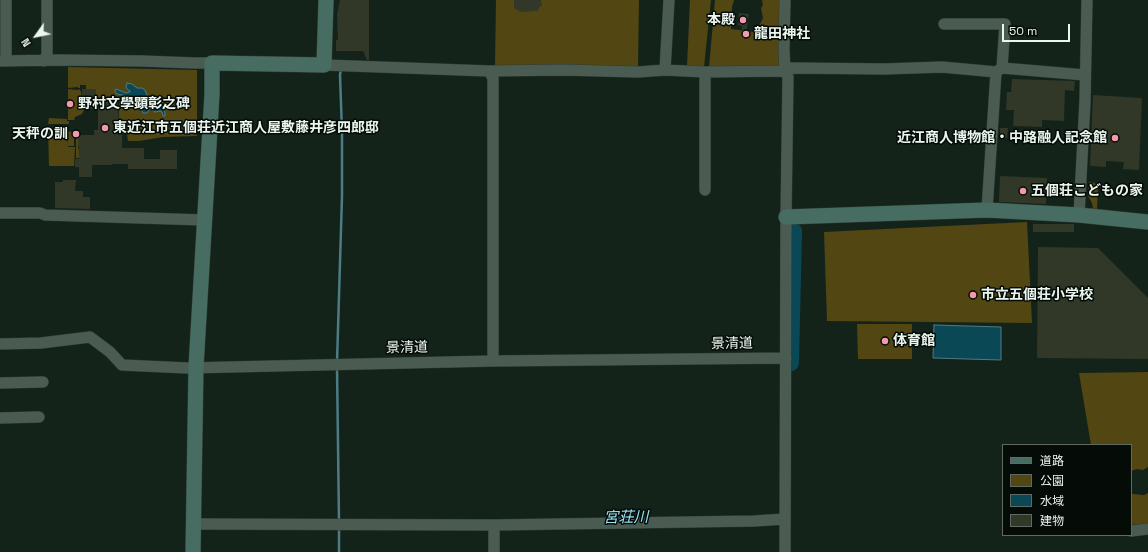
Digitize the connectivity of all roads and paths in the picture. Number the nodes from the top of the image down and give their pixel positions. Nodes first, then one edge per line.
1 (6, 0) edge
2 (47, 0) edge
3 (326, 0) edge
4 (669, 0) edge
5 (785, 0) edge
6 (1087, 0) edge
7 (944, 24) dead end
8 (3, 61) edge
9 (44, 61) junction
10 (212, 63) junction
11 (324, 65) junction
12 (665, 70) junction
13 (999, 70) junction
14 (489, 71) junction
15 (785, 71) junction
16 (705, 72) junction
17 (1085, 75) junction
18 (705, 190) dead end
19 (987, 210) junction
20 (0, 213) edge
21 (1079, 215) junction
22 (786, 217) junction
23 (204, 220) junction
24 (1148, 222) edge
25 (0, 344) edge
26 (786, 358) junction
27 (494, 362) junction
28 (196, 367) junction
29 (43, 382) dead end
30 (0, 383) edge
31 (40, 417) dead end
32 (0, 418) edge
33 (784, 518) junction
34 (193, 524) junction
35 (494, 525) junction
36 (1148, 529) edge
37 (1132, 531) edge
38 (193, 552) edge
39 (494, 552) edge
40 (785, 552) edge

1 - 8 street
2 - 9 street
3 - 11 street
4 - 12 street
5 - 15 street
6 - 17 street
7 - 13 street
8 - 9 street
9 - 10 street
10 - 11 street
10 - 23 street
11 - 14 street
12 - 14 street
12 - 16 street
13 - 15 street
13 - 17 street
13 - 19 street
14 - 27 street
15 - 16 street
15 - 22 street
16 - 18 street
17 - 21 street
19 - 21 street
19 - 22 street
20 - 23 street
21 - 24 street
22 - 26 street
23 - 28 street
25 - 28 street, 景清道
26 - 27 street, 景清道
26 - 33 street
27 - 28 street, 景清道
28 - 34 street
29 - 30 street
31 - 32 street
33 - 35 street
33 - 40 street
34 - 35 street
34 - 38 street
35 - 39 street
36 - 37 street

